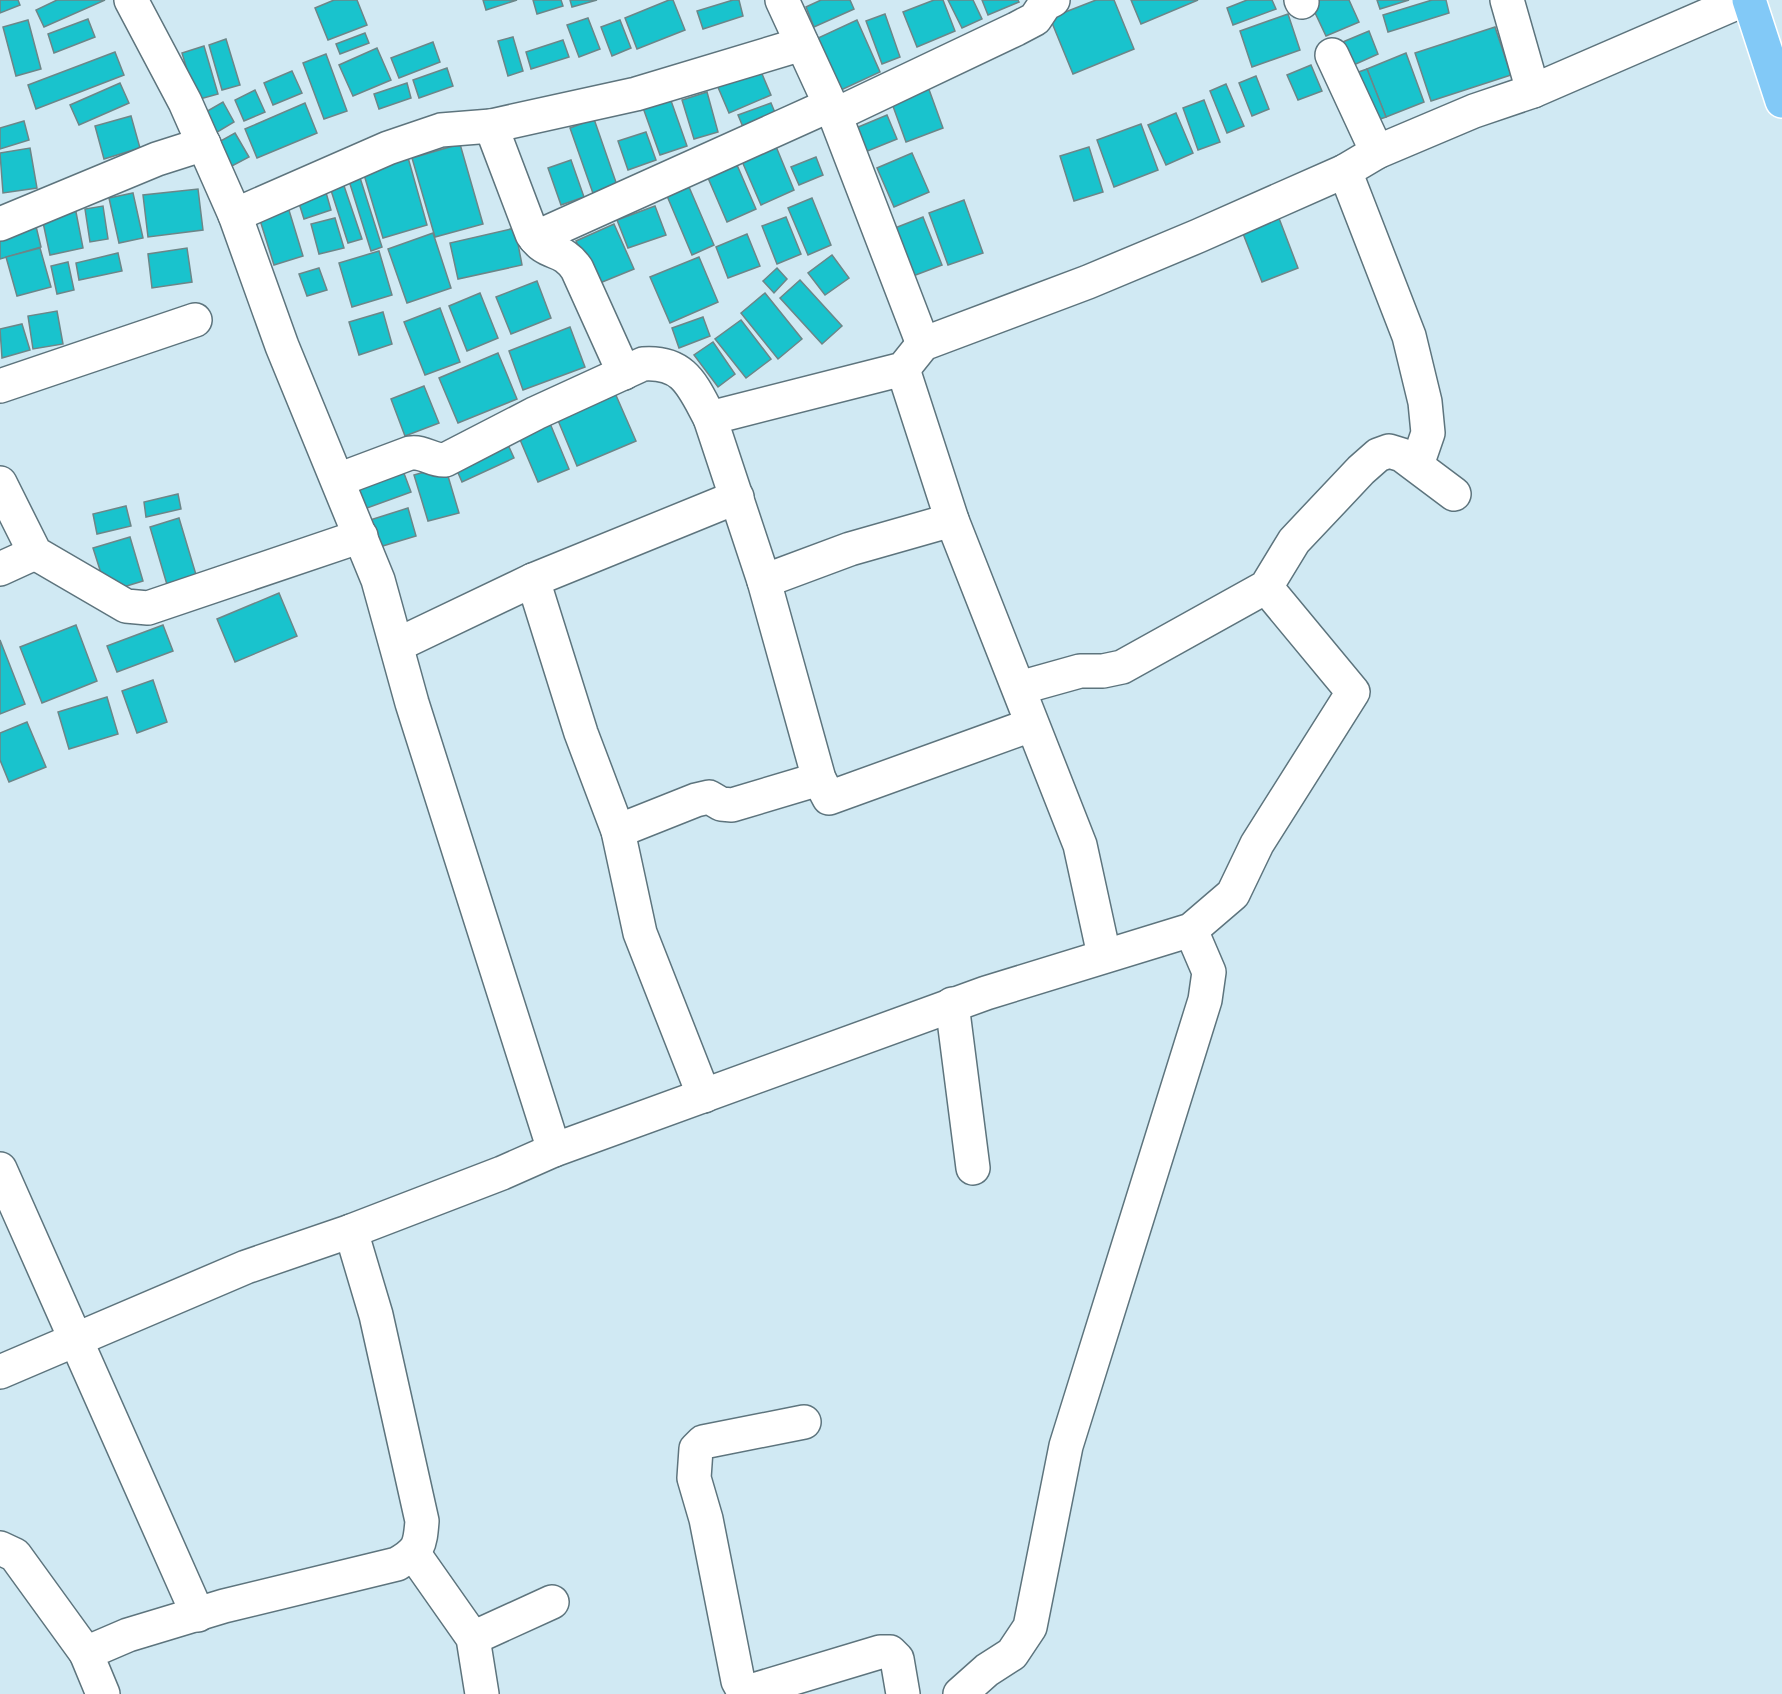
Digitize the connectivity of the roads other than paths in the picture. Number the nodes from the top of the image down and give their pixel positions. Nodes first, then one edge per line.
1 (131, 0) edge
2 (782, 0) edge
3 (1053, 0) edge
4 (1507, 0) edge
5 (1743, 0) edge
6 (1749, 0) edge
7 (802, 44) junction
8 (1332, 55) dead end
9 (1533, 91) junction
10 (1782, 101) edge
11 (832, 110) junction
12 (491, 126) junction
13 (204, 144) junction
14 (1377, 152) junction
15 (1345, 171) junction
16 (235, 215) junction
17 (0, 224) edge
18 (535, 238) junction
19 (195, 320) dead end
20 (913, 357) junction
21 (624, 373) junction
22 (0, 386) edge
23 (711, 418) junction
24 (1418, 465) junction
25 (338, 480) junction
26 (0, 483) edge
27 (1454, 494) dead end
28 (736, 497) junction
29 (952, 520) junction
30 (361, 536) junction
31 (35, 553) junction
32 (0, 569) edge
33 (533, 580) junction
34 (764, 581) junction
35 (1266, 587) junction
36 (397, 645) junction
37 (1019, 688) junction
38 (1030, 724) junction
39 (819, 779) junction
40 (618, 831) junction
41 (1191, 930) junction
42 (1104, 955) junction
43 (952, 1004) junction
44 (704, 1096) junction
45 (554, 1150) junction
46 (974, 1168) dead end
47 (0, 1169) edge
48 (351, 1231) junction
49 (75, 1341) junction
50 (0, 1372) edge
51 (804, 1422) dead end
52 (0, 1548) edge
53 (414, 1554) junction
54 (552, 1602) dead end
55 (198, 1615) junction
56 (473, 1638) junction
57 (86, 1653) junction
58 (103, 1694) edge
59 (482, 1694) edge
60 (903, 1694) edge
61 (960, 1694) edge

1 - 13 street
2 - 7 street
3 - 11 street
4 - 9 street
5 - 9 street
6 - 10 main road
7 - 11 street
7 - 12 street
8 - 14 street
9 - 14 street
11 - 18 street
11 - 20 street
12 - 16 street
12 - 18 street
13 - 16 street
13 - 17 street
14 - 15 street
15 - 20 street
15 - 24 street
16 - 25 street
18 - 21 street
19 - 22 street
20 - 23 street
20 - 29 street
21 - 23 street
21 - 25 street
23 - 28 street
24 - 27 street
24 - 35 street
25 - 30 street
26 - 31 street
28 - 33 street
28 - 34 street
29 - 34 street
29 - 37 street
30 - 31 street
30 - 36 street
31 - 32 street
33 - 36 street
33 - 40 street
34 - 39 street
35 - 37 street
35 - 41 street
36 - 45 street
37 - 38 street
38 - 39 street
38 - 42 street
39 - 40 street
40 - 44 street
41 - 42 street
41 - 61 street
42 - 43 street
43 - 44 street
43 - 46 street
44 - 45 street
45 - 48 street
47 - 49 street
48 - 49 street
48 - 53 street
49 - 50 street
49 - 55 street
51 - 60 street
52 - 57 street
53 - 55 street
53 - 56 street
54 - 56 street
55 - 57 street
56 - 59 street
57 - 58 street

